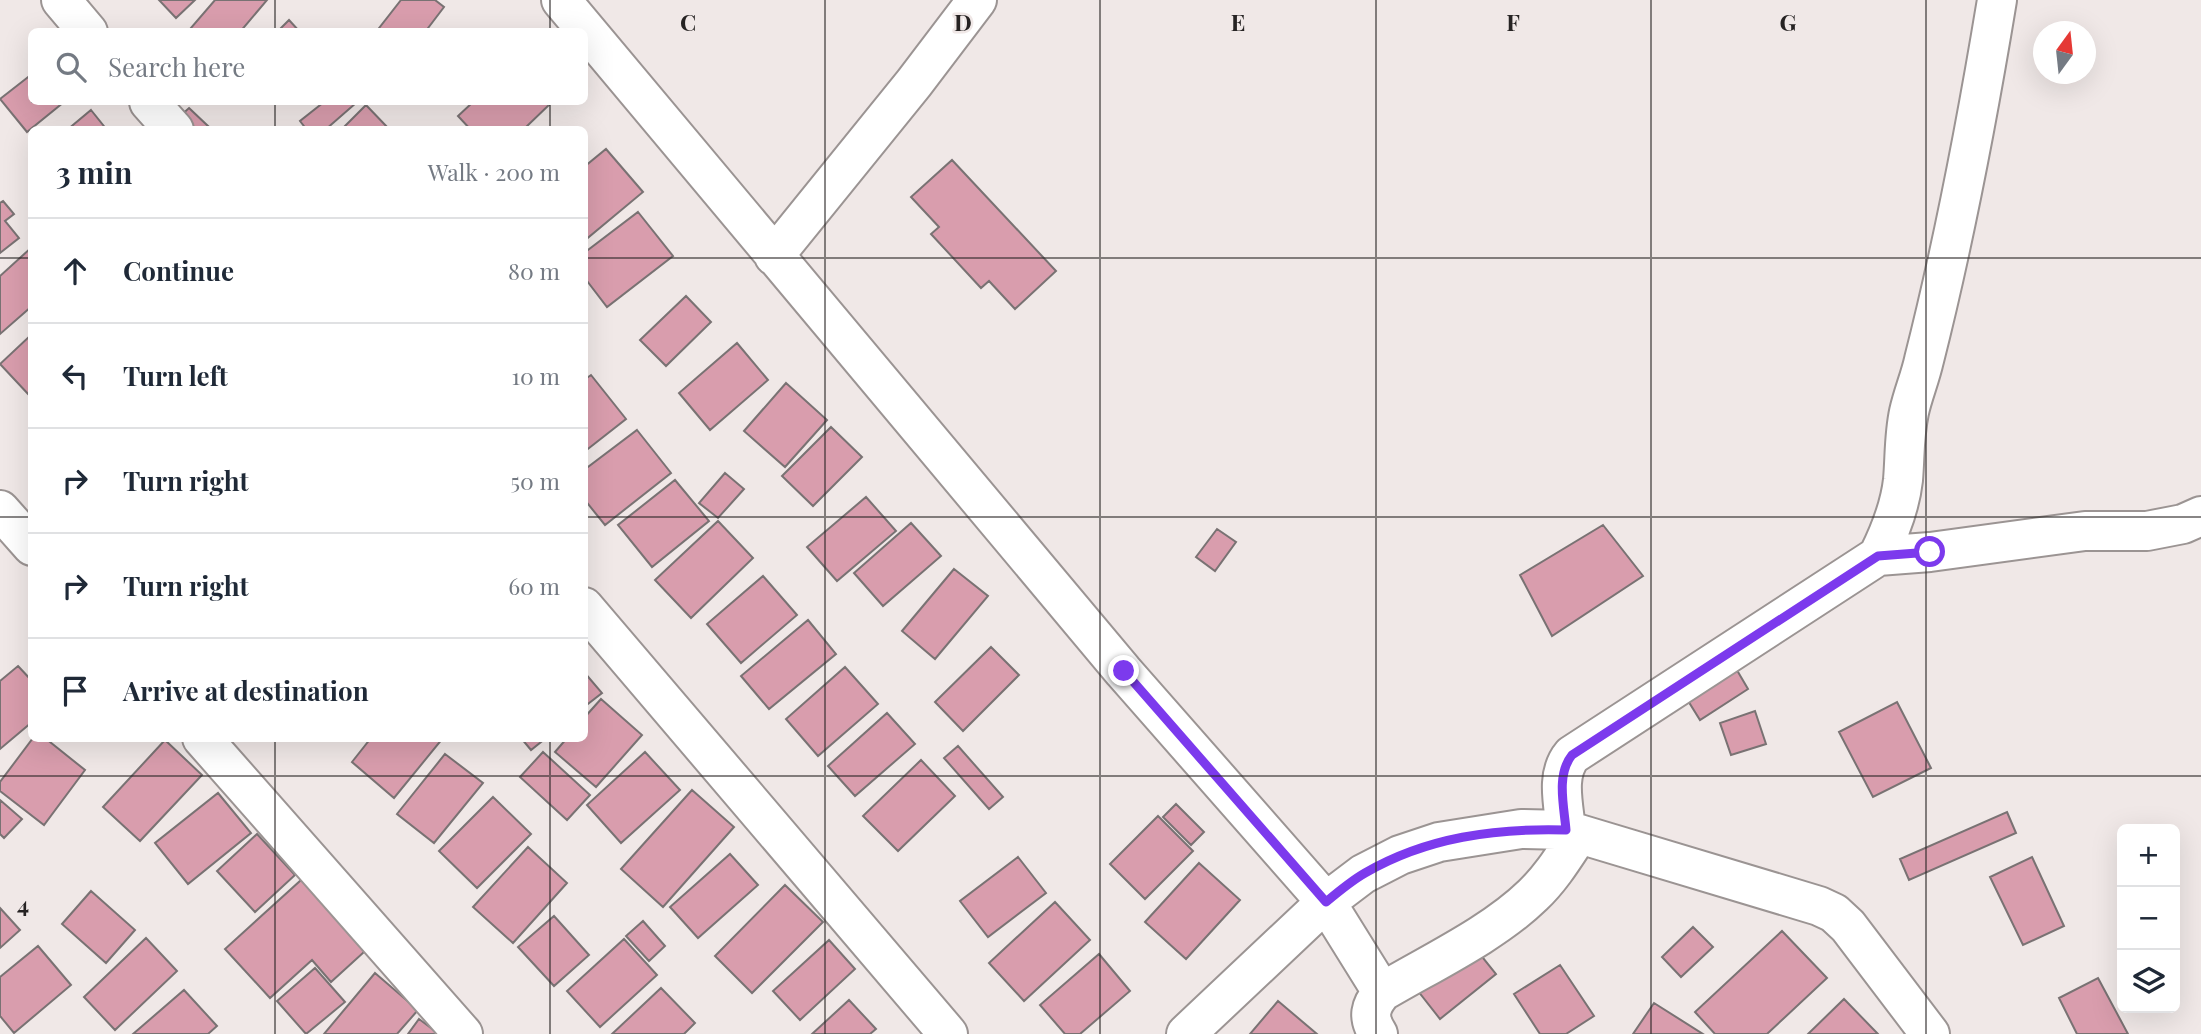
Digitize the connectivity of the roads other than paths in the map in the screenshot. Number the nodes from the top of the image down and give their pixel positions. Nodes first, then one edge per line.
1 (61, 0) edge
2 (561, 0) edge
3 (976, 0) edge
4 (1997, 0) edge
5 (85, 28) edge
6 (584, 28) edge
7 (588, 32) edge
8 (152, 105) edge
9 (170, 126) edge
10 (775, 256) junction
11 (0, 510) edge
12 (2201, 516) edge
13 (28, 542) edge
14 (1878, 556) junction
15 (588, 612) edge
16 (206, 742) edge
17 (1573, 832) junction
18 (1326, 902) junction
19 (1382, 992) junction
20 (463, 1034) edge
21 (948, 1034) edge
22 (1186, 1034) edge
23 (1378, 1034) edge
24 (1930, 1034) edge

1 - 5 street
2 - 6 street
3 - 10 street
4 - 14 street
7 - 10 street
8 - 9 street
10 - 18 street
11 - 13 street
12 - 14 street
14 - 17 street
15 - 21 street
16 - 20 street
17 - 18 street
17 - 19 street
17 - 24 street
18 - 19 street
18 - 22 street
19 - 23 street

